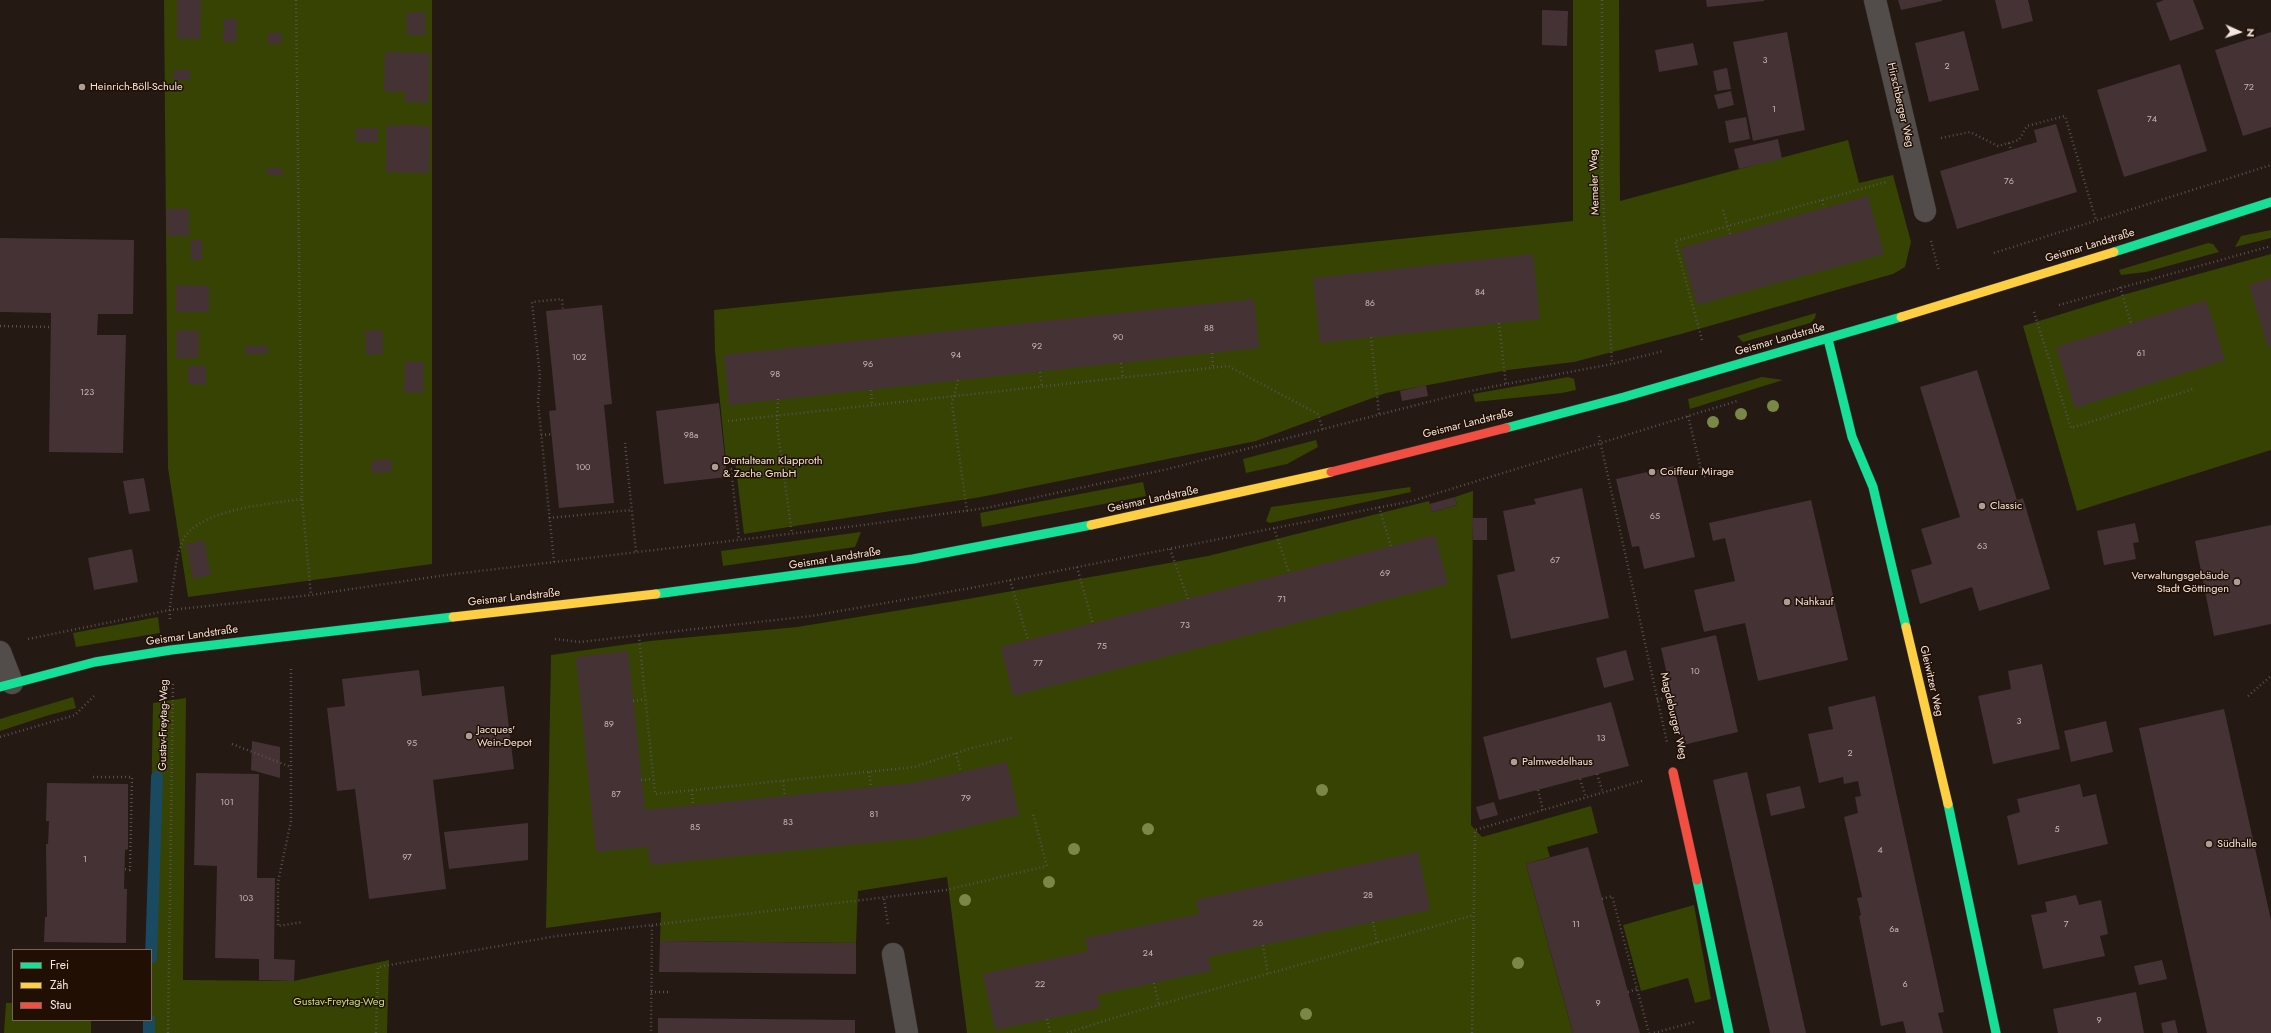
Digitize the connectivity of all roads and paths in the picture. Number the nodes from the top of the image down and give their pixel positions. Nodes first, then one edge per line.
1 (296, 0) edge
2 (1602, 0) edge
3 (1875, 0) edge
4 (2009, 143) junction
5 (1909, 145) junction
6 (2011, 150) dead end
7 (2271, 164) edge
8 (1916, 173) junction
9 (1822, 200) junction
10 (2271, 202) edge
11 (1824, 208) dead end
12 (1723, 210) dead end
13 (1924, 211) dead end
14 (2096, 220) junction
15 (1728, 226) junction
16 (1730, 234) dead end
17 (1991, 254) dead end
18 (1946, 269) dead end
19 (1931, 274) dead end
20 (2120, 287) dead end
21 (563, 309) dead end
22 (2034, 312) dead end
23 (2131, 323) dead end
24 (1499, 324) dead end
25 (0, 326) edge
26 (51, 327) dead end
27 (1371, 337) dead end
28 (1709, 338) dead end
29 (1828, 339) junction
30 (1702, 340) junction
31 (1695, 342) dead end
32 (1665, 350) dead end
33 (1212, 353) dead end
34 (1121, 363) dead end
35 (1612, 364) junction
36 (1213, 368) junction
37 (1040, 372) dead end
38 (1123, 378) junction
39 (958, 380) dead end
40 (1506, 385) junction
41 (1042, 387) junction
42 (2193, 389) dead end
43 (871, 390) dead end
44 (954, 396) junction
45 (778, 399) dead end
46 (872, 405) junction
47 (1592, 405) junction
48 (1379, 414) junction
49 (777, 415) junction
50 (1688, 416) dead end
51 (728, 421) dead end
52 (1323, 430) junction
53 (552, 434) dead end
54 (541, 435) junction
55 (625, 443) dead end
56 (1601, 444) junction
57 (727, 470) dead end
58 (1718, 472) dead end
59 (302, 499) junction
60 (632, 510) junction
61 (967, 511) junction
62 (550, 518) junction
63 (1274, 528) dead end
64 (792, 534) junction
65 (739, 540) junction
66 (1391, 546) dead end
67 (1170, 549) dead end
68 (636, 552) junction
69 (554, 562) junction
70 (1077, 567) dead end
71 (1289, 572) dead end
72 (1010, 580) dead end
73 (311, 596) junction
74 (1188, 599) dead end
75 (170, 610) junction
76 (1092, 624) dead end
77 (639, 636) dead end
78 (23, 640) dead end
79 (1028, 640) dead end
80 (172, 650) junction
81 (0, 652) edge
82 (291, 669) dead end
83 (2271, 676) edge
84 (6, 685) edge
85 (94, 696) dead end
86 (1672, 696) dead end
87 (2248, 696) dead end
88 (646, 699) junction
89 (1657, 700) junction
90 (633, 701) dead end
91 (0, 737) edge
92 (1012, 738) dead end
93 (232, 744) dead end
94 (956, 753) junction
95 (291, 767) junction
96 (869, 772) junction
97 (961, 772) dead end
98 (1673, 772) junction
99 (1597, 774) dead end
100 (93, 777) dead end
101 (653, 779) junction
102 (1580, 779) dead end
103 (641, 780) dead end
104 (783, 781) junction
105 (871, 787) dead end
106 (692, 790) junction
107 (1538, 790) dead end
108 (1603, 793) junction
109 (785, 796) dead end
110 (1586, 798) junction
111 (693, 806) dead end
112 (1543, 810) junction
113 (1033, 814) dead end
114 (125, 869) dead end
115 (1602, 899) dead end
116 (1474, 915) junction
117 (303, 922) dead end
118 (1373, 922) dead end
119 (652, 925) junction
120 (1377, 943) junction
121 (1263, 945) dead end
122 (893, 954) dead end
123 (1268, 974) junction
124 (1154, 984) dead end
125 (1637, 989) junction
126 (651, 992) junction
127 (668, 992) dead end
128 (1628, 992) dead end
129 (1159, 1005) junction
130 (1726, 1013) junction
131 (1047, 1019) dead end
132 (168, 1033) edge
133 (376, 1033) edge
134 (651, 1033) edge
135 (907, 1033) edge
136 (1050, 1033) edge
137 (1067, 1033) edge
138 (1472, 1033) edge
139 (1649, 1033) edge
140 (1654, 1033) edge
141 (1729, 1033) edge
142 (1996, 1033) edge

1 - 59 path
2 - 35 path, Memeler Weg
3 - 5 street, Hirschberger Weg
4 - 5 path
4 - 6 path
4 - 14 path
5 - 8 street, Hirschberger Weg
7 - 14 path
8 - 9 path
8 - 13 street, Hirschberger Weg
9 - 11 path
9 - 15 path
10 - 29 main road, Geismar Landstraße
12 - 15 path
14 - 17 path
15 - 16 path
15 - 30 path
18 - 19 path
20 - 23 path
21 - 54 path
22 - 42 path
24 - 40 path
25 - 26 path
27 - 48 path
28 - 30 path
29 - 47 main road, Geismar Landstraße
29 - 142 main road, Gleiwitzer Weg
30 - 31 path
32 - 35 path
33 - 36 path
34 - 38 path
35 - 40 path
36 - 38 path
36 - 52 path
37 - 41 path
38 - 41 path
39 - 44 path
40 - 48 path
41 - 44 path
43 - 46 path
44 - 46 path
44 - 61 path
45 - 49 path
46 - 49 path
47 - 56 path, Magdeburger Weg
47 - 80 main road, Geismar Landstraße
48 - 52 path
49 - 51 path
49 - 64 path
50 - 58 path
52 - 61 path
53 - 54 path
54 - 62 path
55 - 60 path
56 - 66 path
56 - 89 path, Magdeburger Weg
57 - 65 path
59 - 73 path
59 - 75 path, Gustav-Freytag-Weg
60 - 62 path
60 - 68 path
61 - 64 path
62 - 69 path
63 - 71 path
64 - 65 path
65 - 68 path
67 - 74 path
68 - 69 path
69 - 73 path
70 - 76 path
72 - 79 path
73 - 75 path
75 - 78 path
75 - 80 path, Gustav-Freytag-Weg
77 - 88 path
80 - 84 main road, Geismar Landstraße
80 - 132 path, Gustav-Freytag-Weg
81 - 84 street
82 - 95 path
83 - 87 path
85 - 91 path
86 - 89 path
88 - 90 path
88 - 101 path
89 - 98 path, Magdeburger Weg
92 - 94 path
93 - 95 path
94 - 96 path
94 - 97 path
95 - 117 path
96 - 104 path
96 - 105 path
98 - 108 path
98 - 130 main road, Magdeburger Weg
99 - 108 path
100 - 114 path
101 - 103 path
101 - 106 path
102 - 110 path
104 - 106 path
104 - 109 path
106 - 111 path
107 - 112 path
108 - 110 path
110 - 112 path
112 - 116 path
113 - 119 path
115 - 125 path
116 - 120 path
116 - 138 path
118 - 120 path
119 - 126 path
119 - 133 path
120 - 123 path
121 - 123 path
122 - 135 street
123 - 129 path
124 - 129 path
125 - 128 path
125 - 139 path
126 - 127 path
126 - 134 path
129 - 137 path
130 - 140 path
130 - 141 main road, Magdeburger Weg
131 - 136 path

